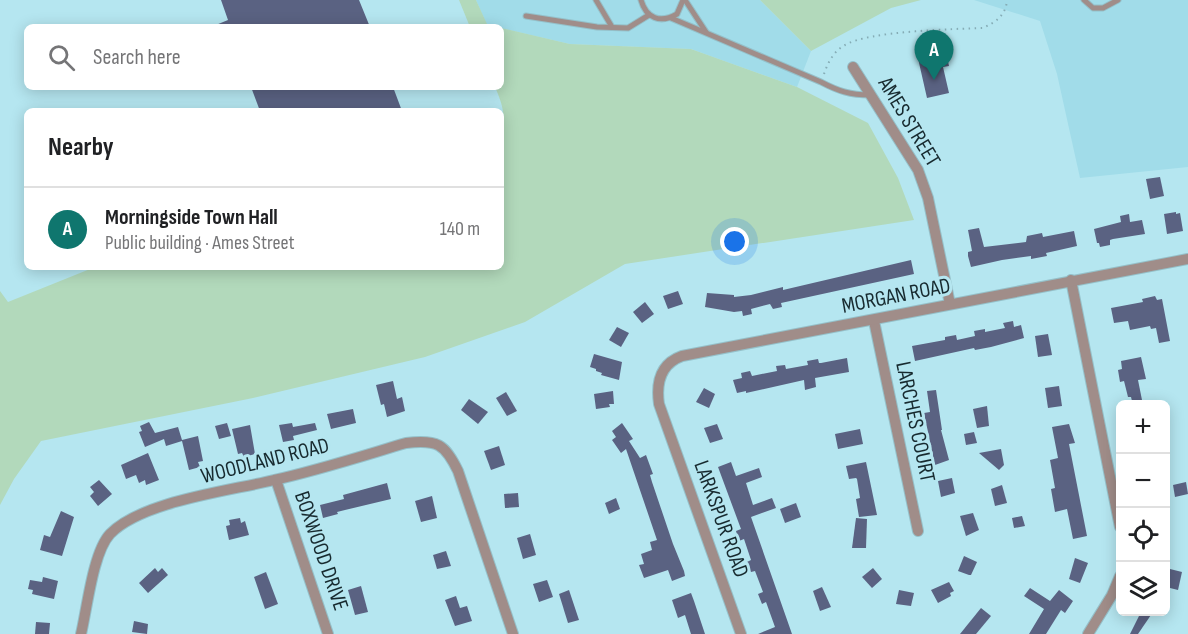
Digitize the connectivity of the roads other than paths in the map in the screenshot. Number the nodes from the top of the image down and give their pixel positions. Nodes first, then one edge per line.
1 (596, 0) edge
2 (640, 0) edge
3 (684, 0) edge
4 (1084, 0) edge
5 (1118, 0) edge
6 (649, 15) junction
7 (526, 16) dead end
8 (670, 18) junction
9 (612, 27) junction
10 (706, 33) junction
11 (853, 68) dead end
12 (870, 94) junction
13 (1188, 259) edge
14 (1071, 280) junction
15 (950, 304) junction
16 (873, 321) junction
17 (663, 416) joint
18 (276, 480) junction
19 (1116, 508) edge
20 (918, 531) dead end
21 (1116, 586) edge
22 (81, 634) edge
23 (328, 634) edge
24 (513, 634) edge
25 (741, 634) edge
26 (1088, 634) edge

1 - 9 lane
2 - 6 lane
3 - 8 lane
3 - 10 lane
4 - 5 lane
6 - 8 lane
6 - 9 lane
7 - 9 lane
8 - 10 lane
10 - 12 lane
11 - 12 street, AMES STREET
12 - 15 street, AMES STREET
13 - 14 street, MORGAN ROAD
14 - 15 street, MORGAN ROAD
14 - 19 street
15 - 16 street, MORGAN ROAD
16 - 17 street, MORGAN ROAD
16 - 20 street, LARCHES COURT
17 - 25 street, LARKSPUR ROAD
18 - 22 street, WOODLAND ROAD
18 - 23 street, BOXWOOD DRIVE
18 - 24 street, WOODLAND ROAD
21 - 26 street

